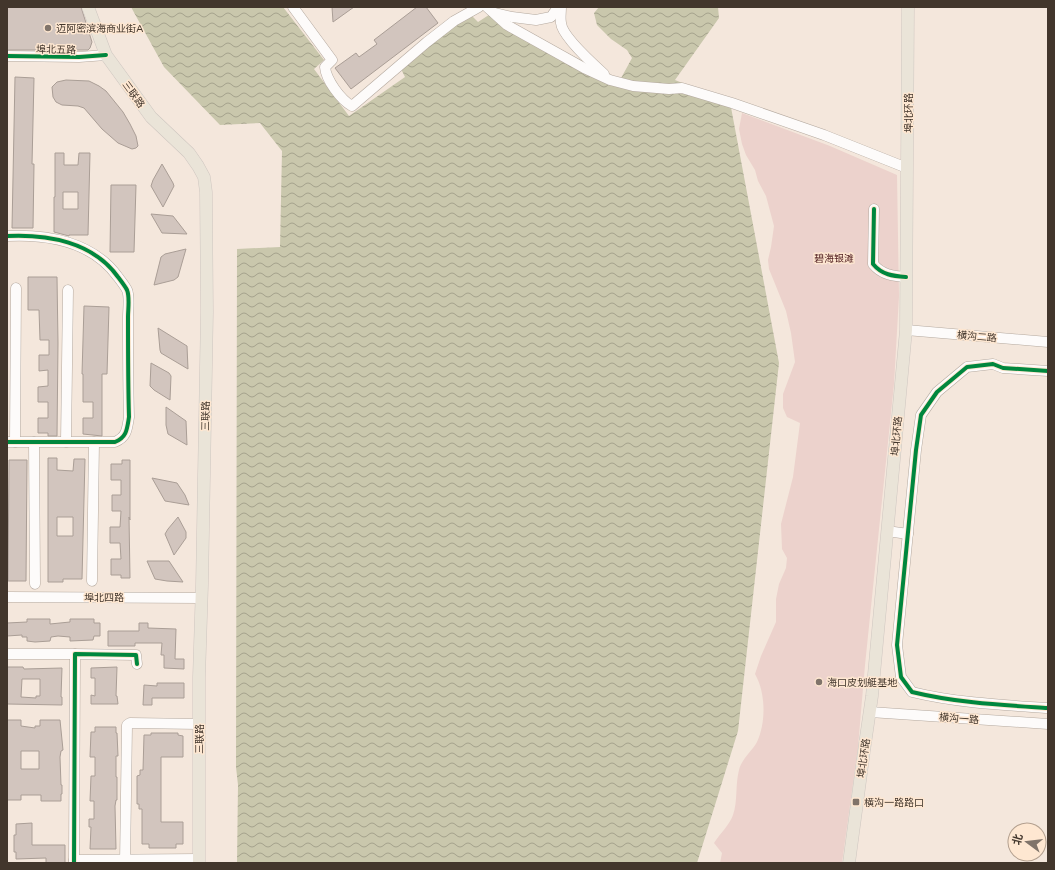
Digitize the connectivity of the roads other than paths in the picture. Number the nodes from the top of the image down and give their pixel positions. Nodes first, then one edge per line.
1 (88, 7) edge
2 (292, 7) edge
3 (479, 7) edge
4 (560, 7) edge
5 (908, 7) edge
6 (491, 11) edge
7 (106, 55) junction
8 (7, 56) edge
9 (610, 80) junction
10 (908, 168) junction
11 (874, 209) dead end
12 (7, 236) edge
13 (906, 277) junction
14 (16, 288) dead end
15 (68, 290) dead end
16 (906, 330) junction
17 (1048, 342) edge
18 (1048, 371) edge
19 (11, 442) edge
20 (34, 442) junction
21 (66, 442) junction
22 (94, 442) junction
23 (887, 531) junction
24 (908, 534) junction
25 (92, 581) dead end
26 (35, 584) dead end
27 (7, 597) edge
28 (202, 598) junction
29 (7, 654) edge
30 (75, 654) junction
31 (137, 664) dead end
32 (1048, 708) edge
33 (870, 712) junction
34 (199, 724) junction
35 (1048, 724) edge
36 (125, 861) edge
37 (199, 861) edge
38 (74, 862) edge
39 (849, 863) edge

1 - 7 main road, 三联路
2 - 3 street
4 - 6 street
4 - 9 street
5 - 10 main road, 埠北环路
6 - 9 street
7 - 8 street, 埠北五路
7 - 28 main road, 三联路
9 - 10 street
10 - 13 main road, 埠北环路
11 - 13 street
12 - 22 street
13 - 16 main road, 埠北环路
14 - 19 street
15 - 21 street
16 - 17 street, 横沟二路
16 - 23 main road, 埠北环路
18 - 24 street
19 - 20 street
20 - 21 street
20 - 26 street
21 - 22 street
22 - 25 street
23 - 24 street
23 - 33 main road, 埠北环路
24 - 32 street
27 - 28 street, 埠北四路
28 - 34 main road, 三联路
29 - 30 street
30 - 31 street
30 - 38 street
33 - 35 street, 横沟一路
33 - 39 main road, 埠北环路
34 - 36 street
34 - 37 main road, 三联路
36 - 37 street
36 - 38 street

